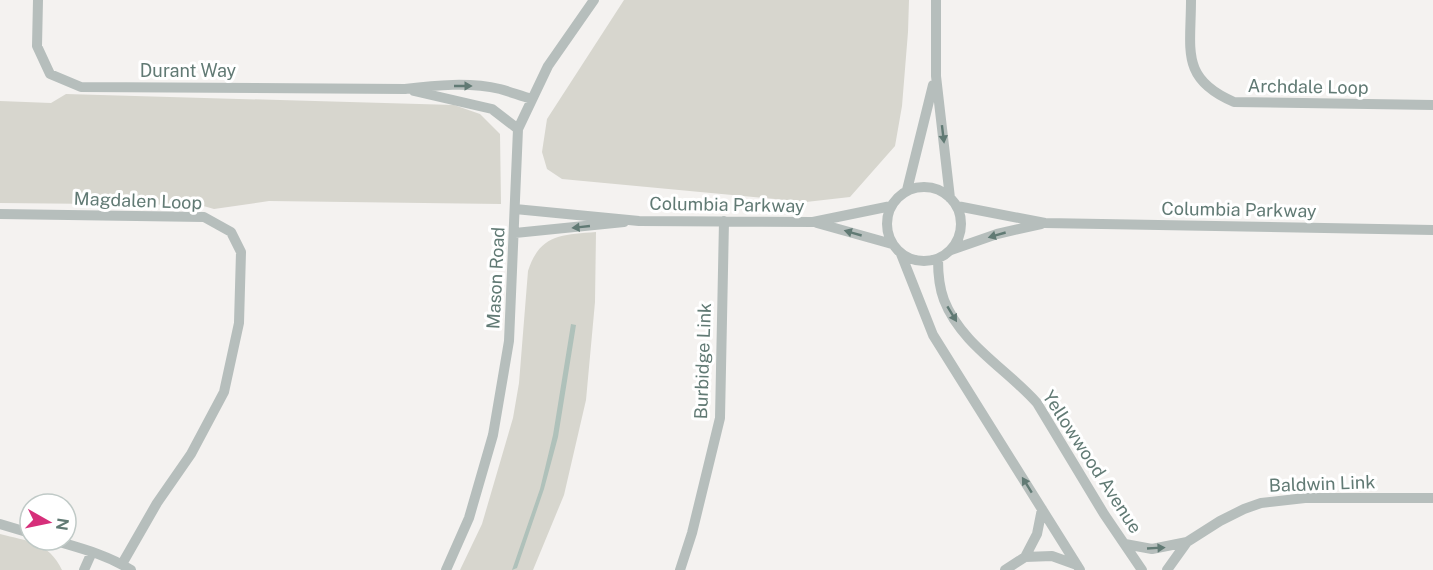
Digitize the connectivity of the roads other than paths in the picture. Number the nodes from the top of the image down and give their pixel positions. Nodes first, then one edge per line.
1 (38, 0) edge
2 (594, 0) edge
3 (936, 0) edge
4 (1191, 0) edge
5 (936, 76) junction
6 (405, 89) junction
7 (532, 99) junction
8 (1433, 105) edge
9 (518, 129) junction
10 (907, 190) junction
11 (954, 202) junction
12 (891, 206) junction
13 (515, 209) junction
14 (0, 214) edge
15 (639, 220) junction
16 (724, 221) junction
17 (813, 222) junction
18 (1045, 223) junction
19 (1433, 230) edge
20 (515, 233) junction
21 (892, 244) junction
22 (951, 250) junction
23 (901, 254) junction
24 (938, 259) junction
25 (1433, 498) edge
26 (1042, 509) junction
27 (0, 524) edge
28 (18, 529) edge
29 (1187, 542) junction
30 (1125, 544) junction
31 (78, 548) edge
32 (92, 552) junction
33 (1025, 557) junction
34 (127, 567) edge
35 (1078, 568) edge
36 (84, 570) edge
37 (446, 570) edge
38 (680, 570) edge
39 (1005, 570) edge
40 (1142, 570) edge
41 (1167, 570) edge

1 - 6 street, Durant Way
2 - 7 street, Mason Road
3 - 5 street
4 - 8 street, Archdale Loop
5 - 10 street
5 -> 11 street
6 -> 7 street, Durant Way
6 - 9 street, Durant Way
7 - 9 street, Mason Road
9 - 13 street, Mason Road
10 - 11 street
10 - 12 street
11 - 18 street, Columbia Parkway
11 - 22 street
12 - 17 street, Columbia Parkway
12 - 21 street
13 - 15 street, Columbia Parkway
13 - 20 street, Mason Road
14 - 34 street, Magdalen Loop
15 - 16 street, Columbia Parkway
15 -> 20 street, Columbia Parkway
16 - 17 street, Columbia Parkway
16 - 38 street, Burbidge Link
21 -> 17 street, Columbia Parkway
18 - 19 street, Columbia Parkway
18 -> 22 street, Columbia Parkway
20 - 37 street, Mason Road
21 - 23 street
22 - 24 street
23 - 24 street
26 -> 23 street
24 -> 30 street, Yellowwood Avenue
25 - 29 street, Baldwin Link
26 - 33 street
26 - 35 street
27 - 28 street
30 -> 29 street, Baldwin Link
29 - 41 street, Baldwin Link
30 - 40 street, Yellowwood Avenue
31 - 32 street, Magdalen Loop
32 - 34 street, Magdalen Loop
32 - 36 street
33 - 35 street
33 - 39 street

